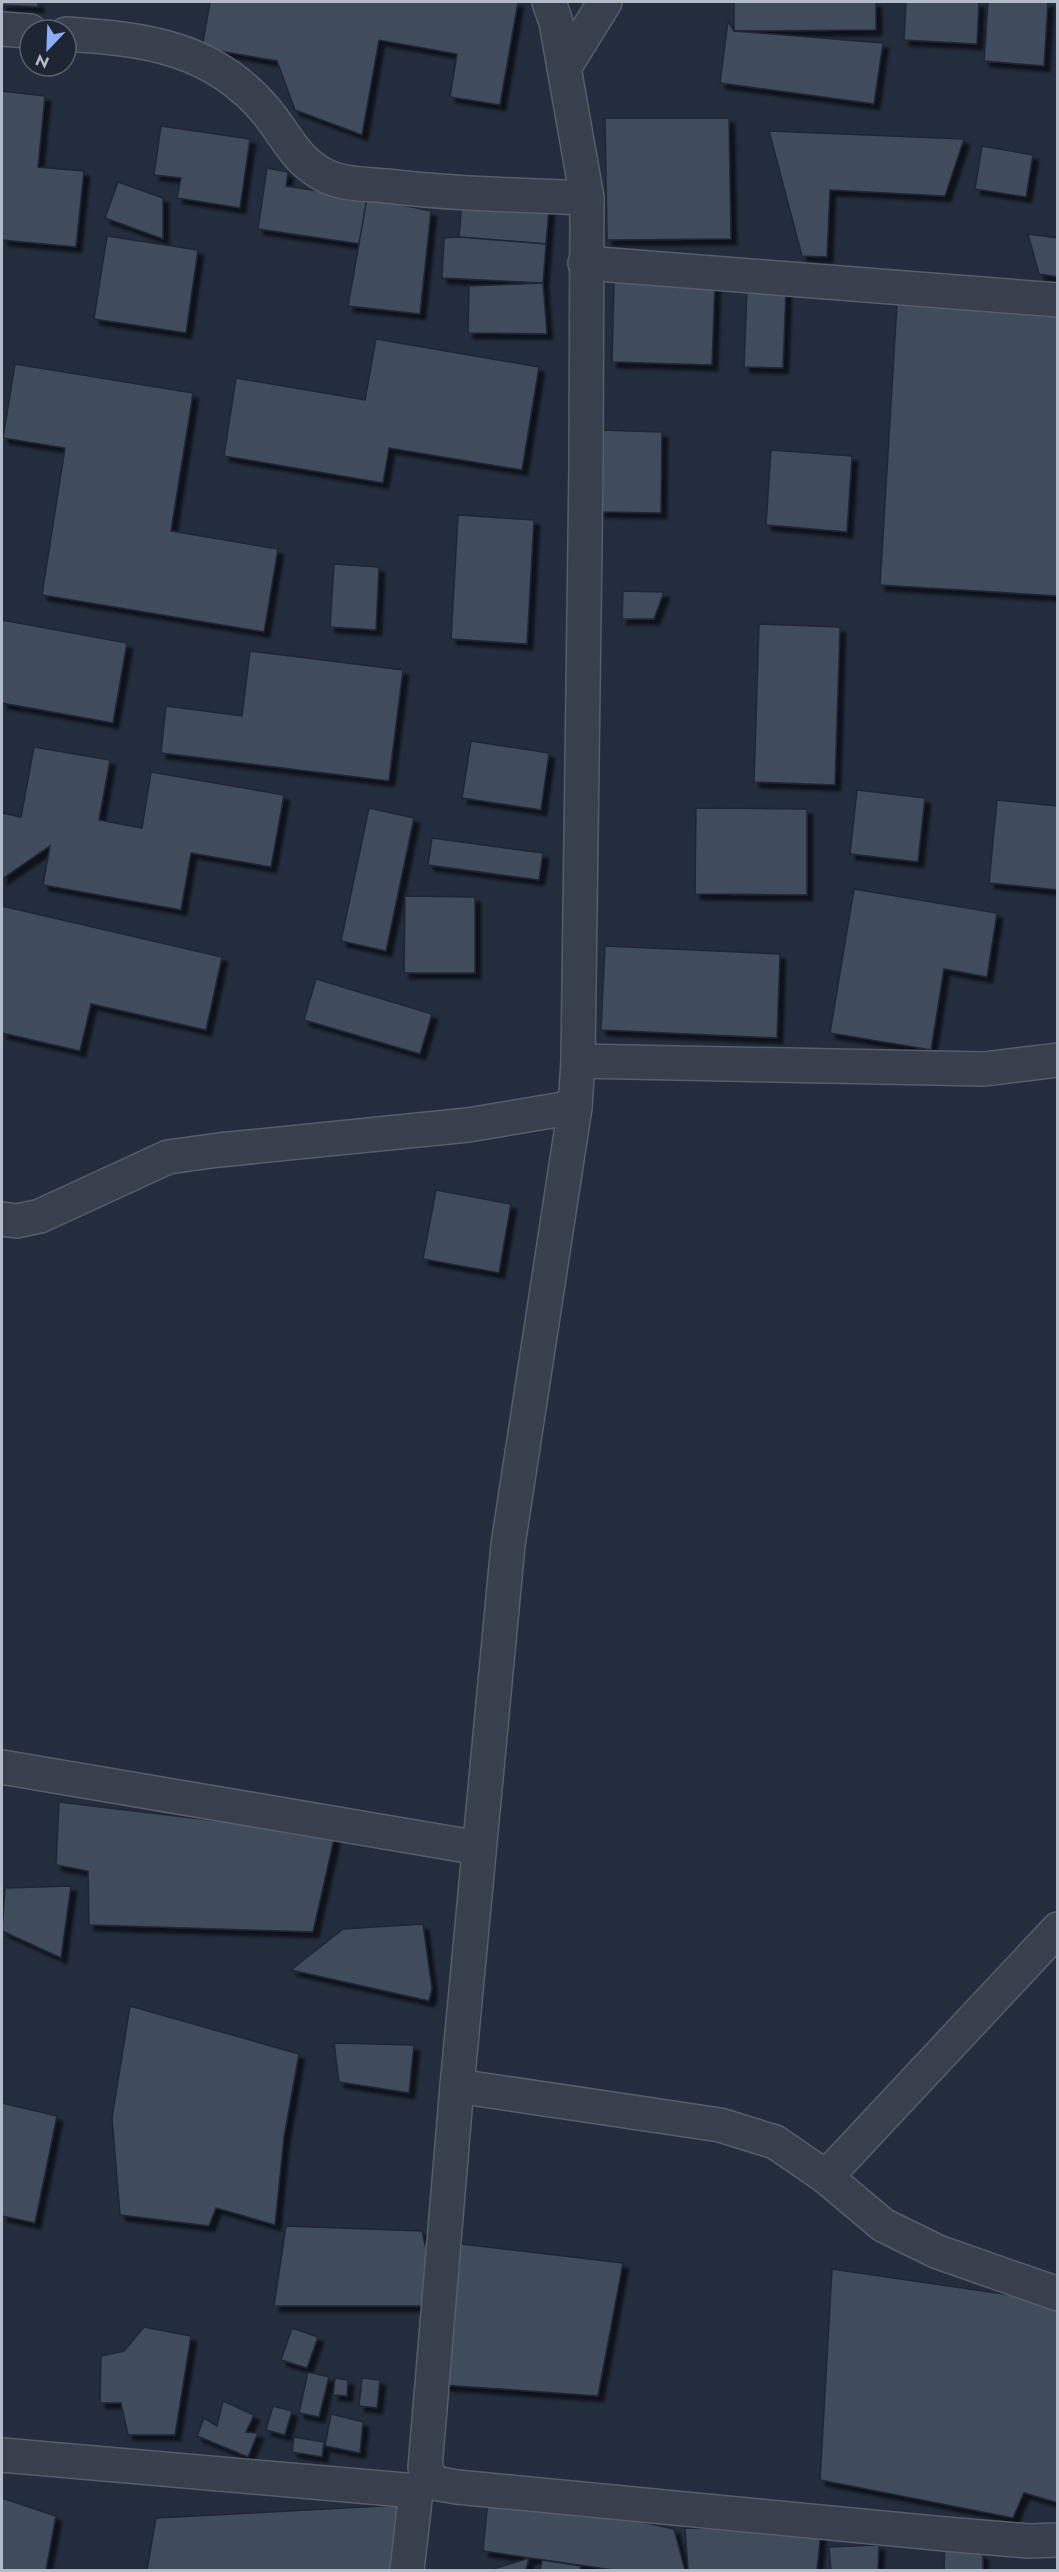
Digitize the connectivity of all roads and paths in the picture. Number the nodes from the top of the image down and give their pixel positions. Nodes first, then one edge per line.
1 (549, 2) edge
2 (605, 2) edge
3 (2, 29) edge
4 (18, 30) edge
5 (78, 35) edge
6 (564, 68) junction
7 (587, 198) junction
8 (585, 263) junction
9 (1058, 300) edge
10 (1058, 1060) edge
11 (578, 1061) junction
12 (575, 1107) junction
13 (2, 1219) edge
14 (2, 1767) edge
15 (479, 1848) junction
16 (1058, 1929) edge
17 (457, 2086) junction
18 (826, 2177) junction
19 (1058, 2294) edge
20 (2, 2455) edge
21 (423, 2484) junction
22 (1058, 2540) edge
23 (407, 2571) edge

1 - 6 street
2 - 6 street
3 - 4 street
5 - 7 street
6 - 7 street
7 - 8 street
8 - 9 street
8 - 11 street
10 - 11 street
11 - 12 street
12 - 13 street
12 - 15 street
14 - 15 street
15 - 17 street
16 - 18 street
17 - 18 street
17 - 21 street
18 - 19 street
20 - 21 street
21 - 22 street
21 - 23 street

